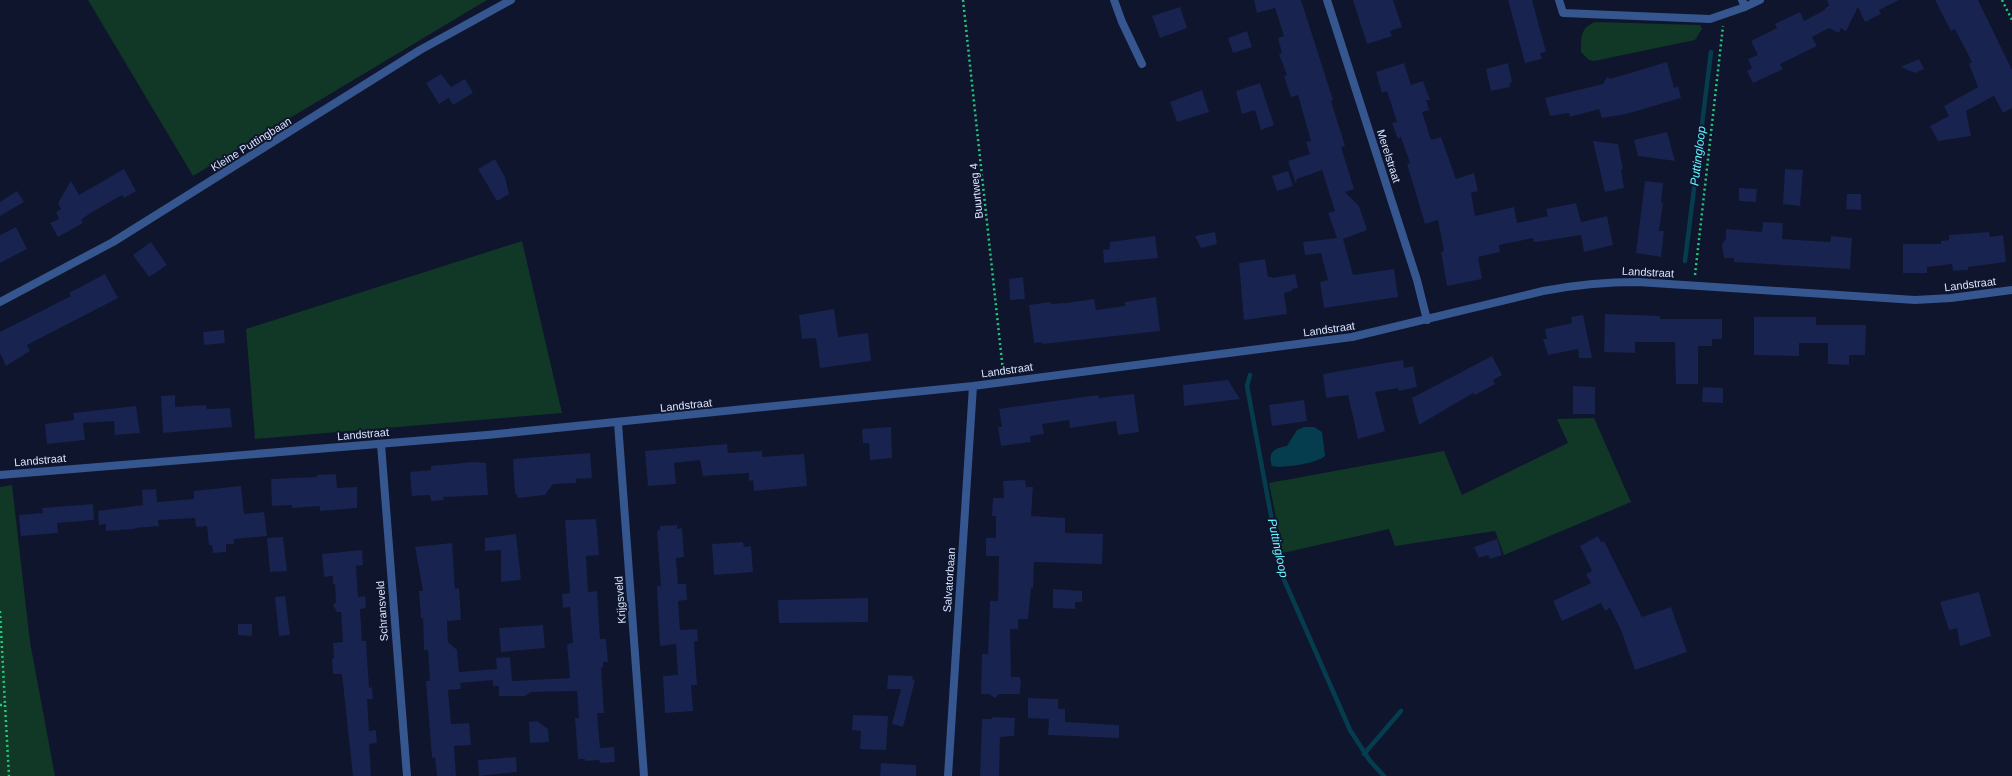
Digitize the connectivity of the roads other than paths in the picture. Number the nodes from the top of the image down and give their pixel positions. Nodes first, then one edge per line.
1 (511, 0) edge
2 (1114, 0) edge
3 (1327, 0) edge
4 (1559, 0) edge
5 (1760, 0) edge
6 (1744, 4) edge
7 (1142, 64) dead end
8 (2012, 290) edge
9 (0, 302) edge
10 (1427, 320) junction
11 (973, 386) junction
12 (618, 423) junction
13 (381, 444) junction
14 (0, 475) edge
15 (406, 776) edge
16 (644, 776) edge
17 (948, 776) edge

1 - 9 street, Kleine Puttingbaan
2 - 7 street
3 - 10 street, Merelstraat
4 - 6 street
5 - 6 street
8 - 10 street, Landstraat
10 - 11 street, Landstraat
11 - 12 street, Landstraat
11 - 17 street, Salvatorbaan
12 - 13 street, Landstraat
12 - 16 street, Krijgsveld
13 - 14 street, Landstraat
13 - 15 street, Schransveld

